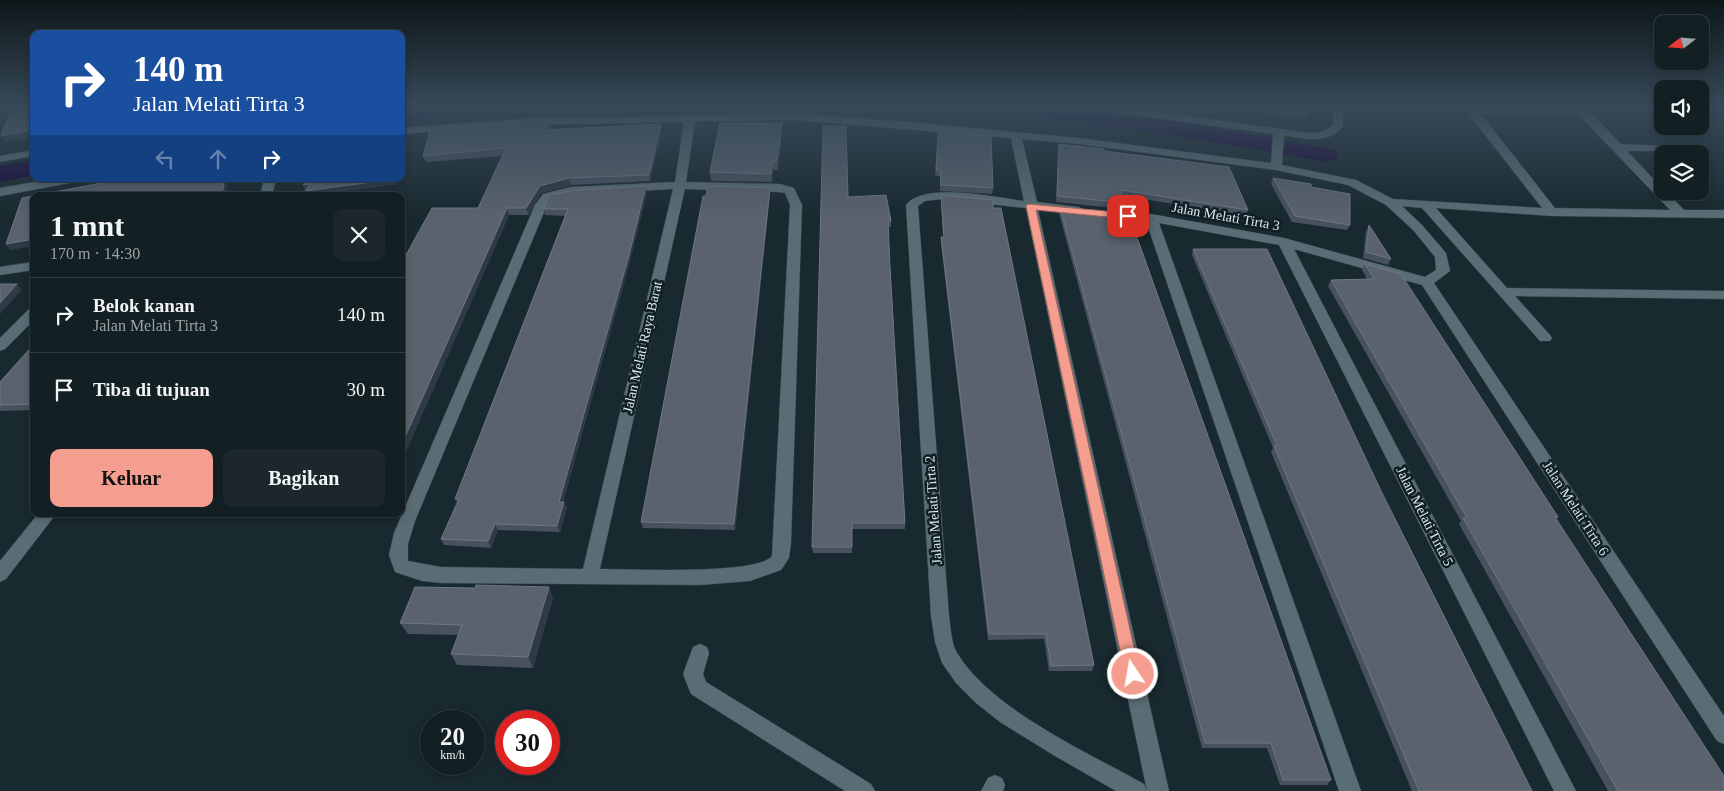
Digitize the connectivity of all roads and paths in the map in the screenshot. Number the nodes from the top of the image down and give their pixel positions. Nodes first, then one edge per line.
1 (686, 142) edge
2 (1017, 142) edge
3 (1082, 142) edge
4 (1278, 142) edge
5 (1497, 142) edge
6 (1613, 142) edge
7 (1618, 147) junction
8 (1654, 148) edge
9 (30, 154) edge
10 (0, 160) edge
11 (1277, 163) junction
12 (54, 182) edge
13 (680, 185) junction
14 (0, 192) edge
15 (986, 200) joint
16 (1390, 202) junction
17 (1425, 204) junction
18 (1031, 206) junction
19 (1552, 212) junction
20 (1681, 214) junction
21 (1724, 214) edge
22 (1151, 218) junction
23 (1284, 242) junction
24 (30, 267) edge
25 (0, 272) edge
26 (1427, 282) junction
27 (1504, 292) junction
28 (1724, 295) edge
29 (30, 316) edge
30 (1545, 338) dead end
31 (0, 346) edge
32 (46, 517) edge
33 (0, 574) edge
34 (590, 575) junction
35 (700, 653) dead end
36 (1724, 734) edge
37 (864, 791) edge
38 (1137, 791) edge
39 (1158, 791) edge
40 (1350, 791) edge
41 (1565, 791) edge

1 - 13 street, Jalan Melati Raya Barat
2 - 18 street
3 - 11 street
4 - 11 street
5 - 19 street
6 - 7 street
7 - 8 street
7 - 20 street
9 - 10 street
11 - 16 street
12 - 14 street
13 - 34 street, Jalan Melati Raya Barat
13 - 34 street
13 - 34 street
15 - 18 street, Jalan Melati Tirta 3
15 - 38 street, Jalan Melati Tirta 2
16 - 17 street
16 - 26 street
17 - 19 street
17 - 27 street
18 - 22 street, Jalan Melati Tirta 3
18 - 39 street
19 - 20 street
20 - 21 street
22 - 23 street, Jalan Melati Tirta 3
22 - 40 street
23 - 26 street, Jalan Melati Tirta 3
23 - 41 street, Jalan Melati Tirta 5
24 - 25 street
26 - 36 street, Jalan Melati Tirta 6
27 - 28 street
27 - 30 street
29 - 31 street
32 - 33 street
35 - 37 street

